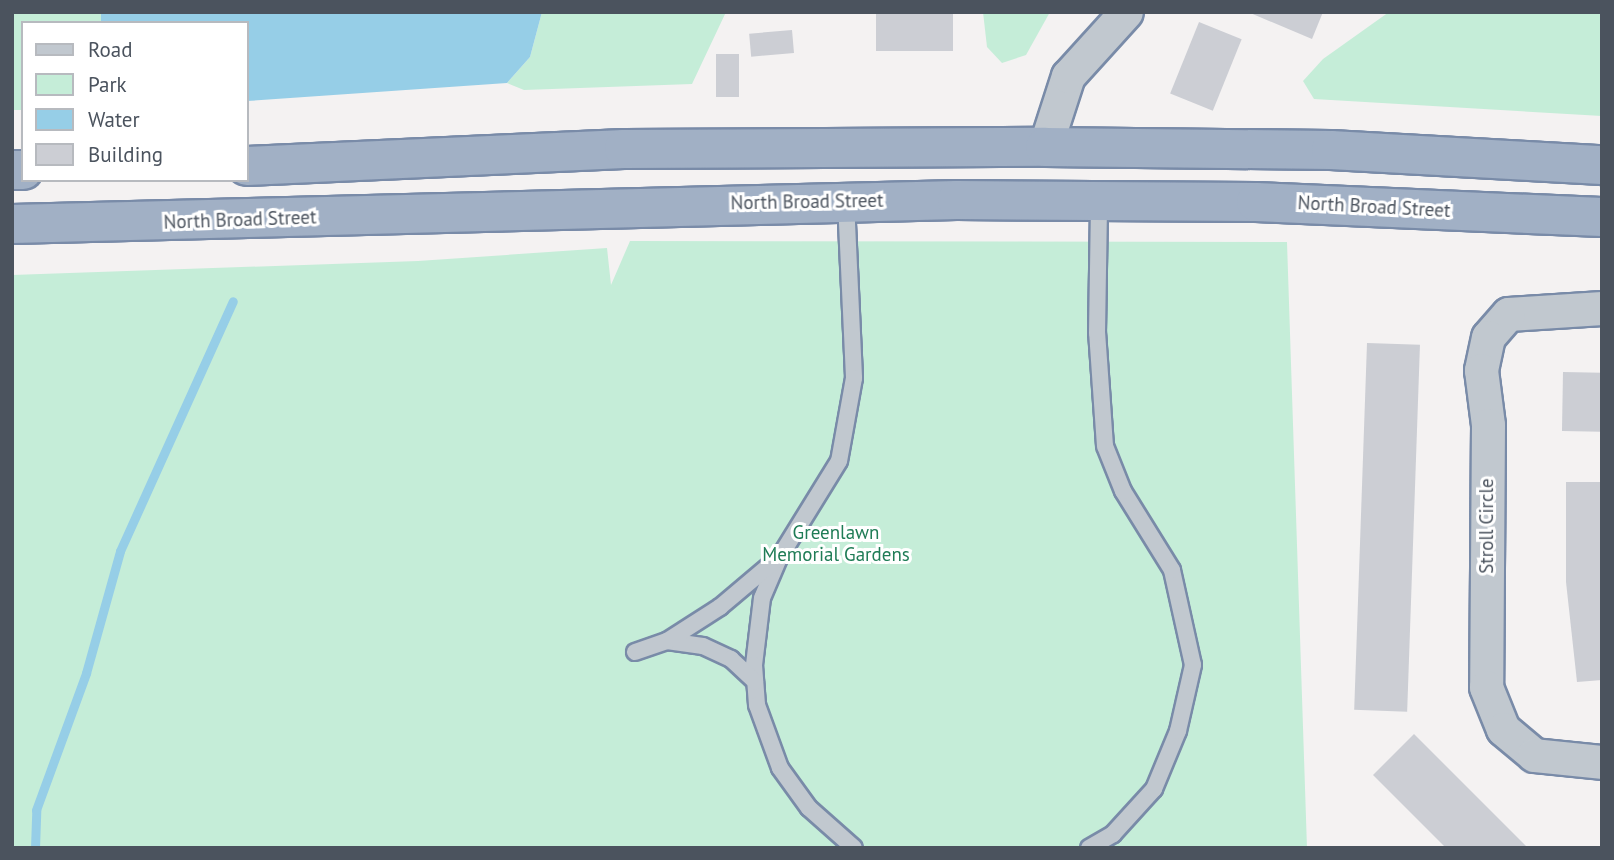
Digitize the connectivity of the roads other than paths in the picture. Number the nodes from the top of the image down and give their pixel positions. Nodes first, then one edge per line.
1 (1126, 12) edge
2 (1045, 147) junction
3 (1602, 165) edge
4 (248, 166) edge
5 (1099, 200) junction
6 (846, 201) junction
7 (1602, 217) edge
8 (12, 224) edge
9 (1602, 308) edge
10 (779, 558) junction
11 (667, 640) junction
12 (635, 652) dead end
13 (755, 681) junction
14 (1602, 762) edge
15 (854, 848) edge
16 (1089, 848) edge

1 - 2 street
2 - 3 highway
2 - 4 highway
5 - 6 highway, North Broad Street
5 - 7 highway, North Broad Street
5 - 16 lane
6 - 8 highway, North Broad Street
6 - 10 lane
9 - 14 street, Stroll Circle
10 - 11 lane
10 - 13 lane
11 - 12 lane
11 - 13 lane
13 - 15 lane

